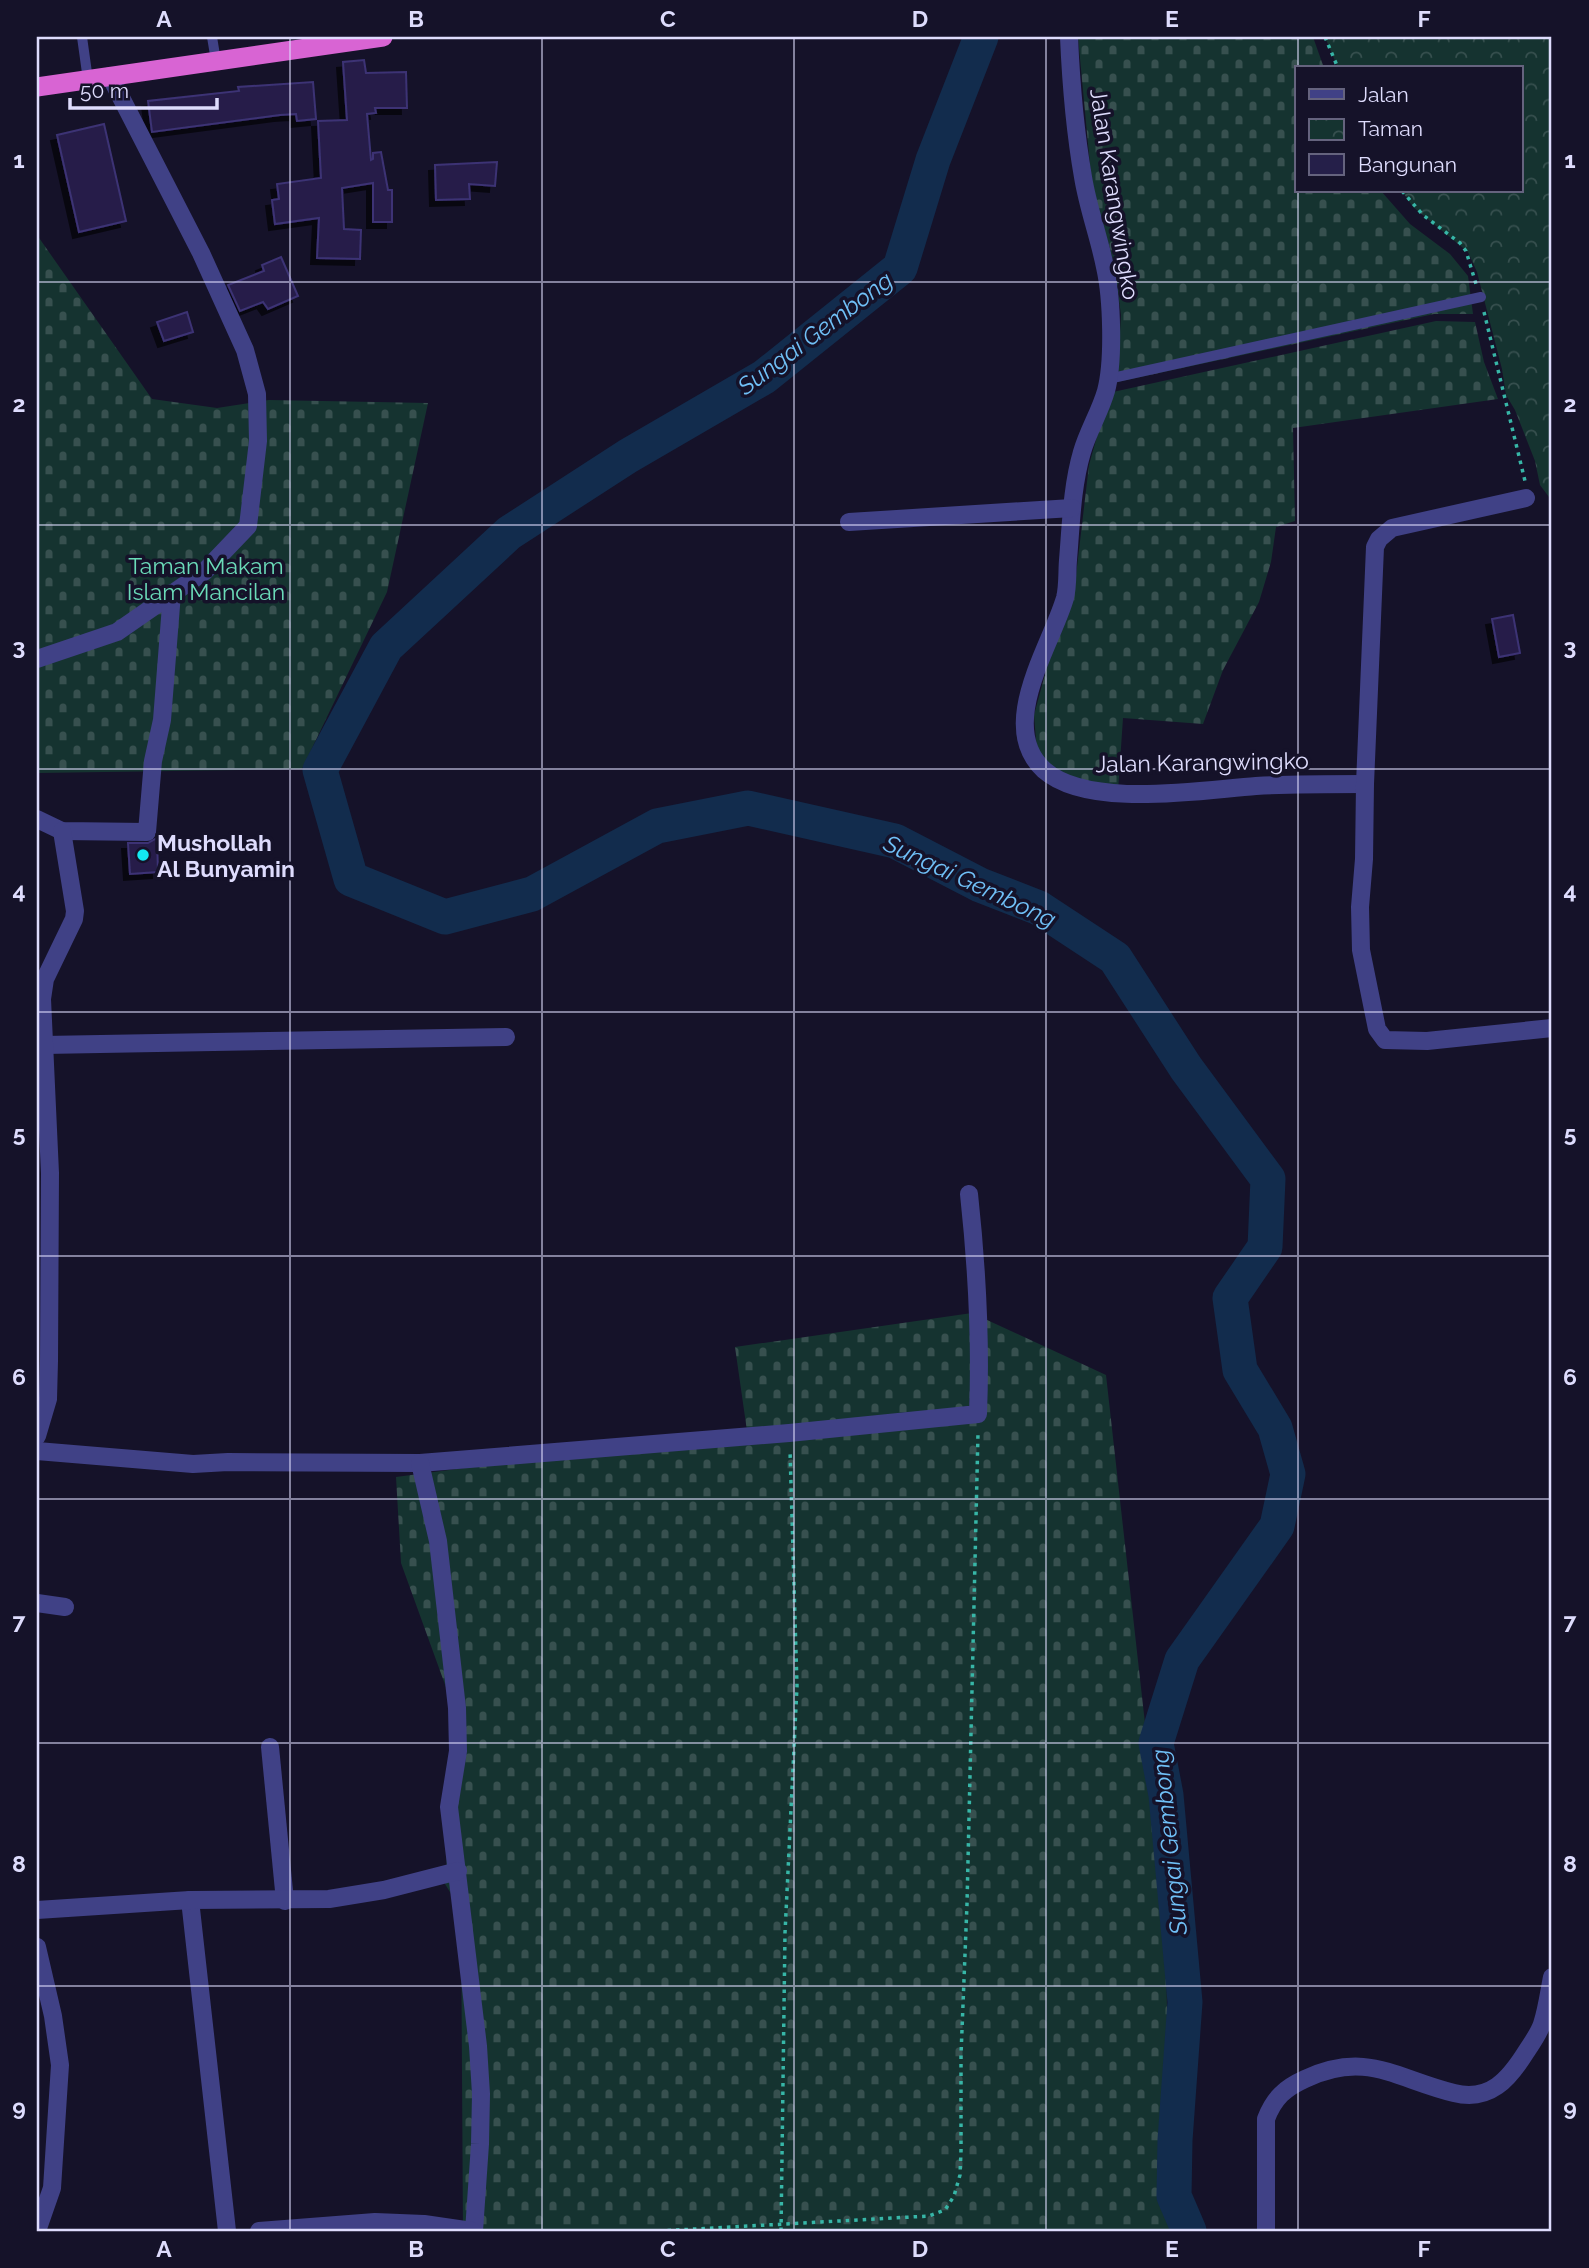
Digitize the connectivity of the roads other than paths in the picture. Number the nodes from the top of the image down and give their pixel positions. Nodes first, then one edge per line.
1 (82, 37) edge
2 (212, 37) edge
3 (376, 37) edge
4 (383, 37) edge
5 (1069, 37) edge
6 (216, 61) junction
7 (110, 76) junction
8 (88, 80) junction
9 (37, 87) edge
10 (1481, 297) road end
11 (1108, 379) junction
12 (1526, 498) road end
13 (1072, 508) junction
14 (849, 522) dead end
15 (172, 593) junction
16 (37, 659) edge
17 (1365, 784) junction
18 (37, 819) edge
19 (62, 831) junction
20 (41, 975) edge
21 (1552, 1028) edge
22 (506, 1037) dead end
23 (44, 1045) junction
24 (969, 1194) dead end
25 (37, 1436) edge
26 (37, 1451) edge
27 (420, 1463) junction
28 (37, 1603) edge
29 (65, 1607) dead end
30 (270, 1747) dead end
31 (458, 1871) junction
32 (190, 1900) junction
33 (285, 1901) junction
34 (37, 1910) edge
35 (37, 1947) edge
36 (1552, 1977) edge
37 (37, 2231) edge
38 (227, 2231) edge
39 (259, 2231) edge
40 (473, 2231) edge
41 (1266, 2231) edge

1 - 8 lane
2 - 6 lane
3 - 4 highway
3 - 6 highway
5 - 11 street, Jalan Karangwingko
6 - 7 highway
7 - 8 highway
7 - 15 street
8 - 9 highway
10 - 11 lane
11 - 13 street, Jalan Karangwingko
12 - 17 street
13 - 14 street
13 - 17 street, Jalan Karangwingko
15 - 16 street
15 - 19 street
17 - 21 street
18 - 19 street
19 - 20 street
20 - 23 street
22 - 23 street
23 - 25 street
24 - 27 street
26 - 27 street
27 - 31 street
28 - 29 street
30 - 33 street
31 - 33 street
31 - 40 street
32 - 33 street
32 - 34 street
32 - 38 street
35 - 37 street
36 - 41 street
39 - 40 street

